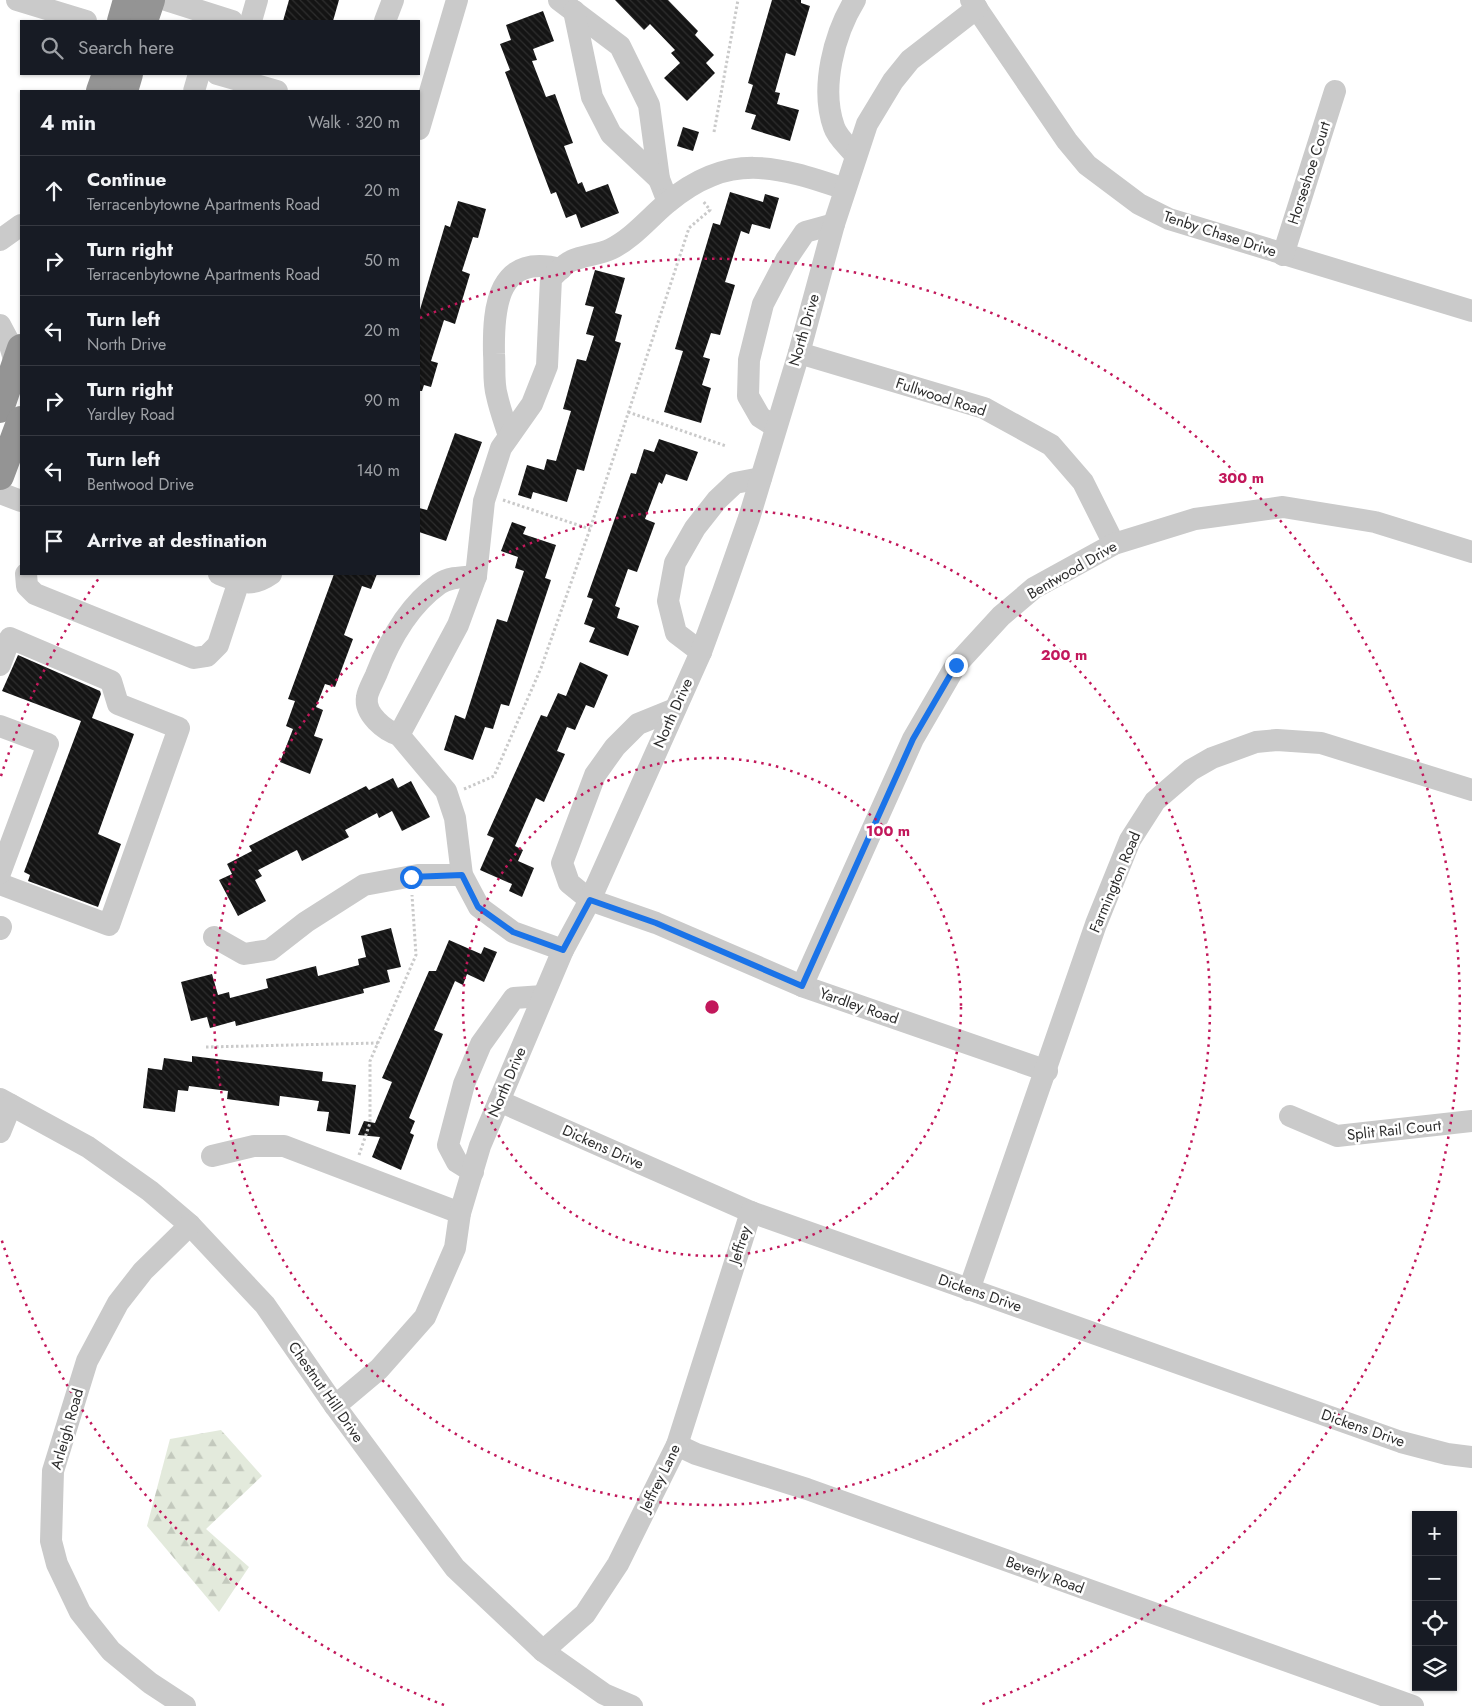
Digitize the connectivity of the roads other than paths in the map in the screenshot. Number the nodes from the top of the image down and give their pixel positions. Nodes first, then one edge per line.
1 (16, 0) edge
2 (127, 0) edge
3 (151, 0) edge
4 (166, 0) edge
5 (257, 0) edge
6 (393, 0) edge
7 (457, 0) edge
8 (855, 0) edge
9 (44, 4) edge
10 (974, 4) edge
11 (567, 5) edge
12 (84, 20) edge
13 (121, 20) edge
14 (144, 20) edge
15 (229, 20) edge
16 (251, 20) edge
17 (385, 20) edge
18 (106, 75) edge
19 (129, 75) edge
20 (198, 75) edge
21 (220, 75) edge
22 (100, 90) edge
23 (124, 90) edge
24 (194, 90) edge
25 (273, 90) edge
26 (1335, 91) dead end
27 (420, 126) edge
28 (855, 155) junction
29 (659, 179) junction
30 (845, 189) junction
31 (668, 202) junction
32 (834, 224) junction
33 (20, 226) edge
34 (0, 240) edge
35 (1282, 255) junction
36 (561, 270) junction
37 (1472, 311) edge
38 (0, 325) edge
39 (798, 353) junction
40 (18, 357) edge
41 (0, 410) edge
42 (20, 423) edge
43 (776, 427) junction
44 (509, 436) junction
45 (0, 476) edge
46 (761, 478) junction
47 (0, 493) edge
48 (20, 501) edge
49 (1114, 544) junction
50 (1472, 552) edge
51 (26, 575) edge
52 (270, 575) edge
53 (476, 576) junction
54 (229, 578) edge
55 (701, 652) junction
56 (0, 665) edge
57 (675, 709) junction
58 (0, 726) edge
59 (399, 735) junction
60 (1472, 790) edge
61 (0, 873) edge
62 (462, 875) junction
63 (0, 884) edge
64 (590, 900) junction
65 (214, 937) dead end
66 (563, 950) junction
67 (802, 986) junction
68 (543, 996) junction
69 (1047, 1071) junction
70 (499, 1100) junction
71 (6, 1102) edge
72 (1290, 1116) dead end
73 (1472, 1122) edge
74 (0, 1132) edge
75 (212, 1156) dead end
76 (472, 1172) junction
77 (751, 1212) junction
78 (460, 1213) junction
79 (190, 1225) junction
80 (730, 1278) joint
81 (969, 1290) junction
82 (335, 1406) junction
83 (677, 1445) junction
84 (1472, 1457) edge
85 (544, 1651) junction
86 (185, 1706) edge
87 (632, 1706) edge
88 (1413, 1706) edge

1 - 9 street
2 - 13 highway
3 - 14 highway
4 - 15 street
5 - 16 street
6 - 17 street
7 - 27 street
8 - 28 street
9 - 12 street
10 - 28 street, North Drive
10 - 35 street, Tenby Chase Drive
11 - 29 street
11 - 29 street
18 - 22 highway
19 - 23 highway
20 - 24 street
21 - 25 street
26 - 35 street, Horseshoe Court
28 - 30 street, North Drive
29 - 31 street
30 - 31 street
30 - 32 street, North Drive
31 - 36 street
32 - 39 street, North Drive
32 - 43 street
33 - 34 street
35 - 37 street, Tenby Chase Drive
36 - 44 street
36 - 44 street
38 - 40 street
39 - 43 street, North Drive
39 - 49 street, Fullwood Road
40 - 41 highway
42 - 45 highway
43 - 46 street, North Drive
44 - 53 street
46 - 55 street, North Drive
46 - 55 street
47 - 48 street
49 - 50 street, Bentwood Drive
49 - 67 street, Bentwood Drive
51 - 54 street
52 - 54 street
53 - 59 street
53 - 59 street
55 - 57 street, North Drive
56 - 63 street
57 - 64 street, North Drive
57 - 64 street, Yardley Road
58 - 61 street
59 - 62 street
60 - 69 street, Farmington Road
62 - 65 street
62 - 66 street
64 - 66 street, North Drive
64 - 67 street, Yardley Road
66 - 68 street, North Drive
67 - 69 street, Yardley Road
68 - 70 street, North Drive
68 - 76 street
69 - 81 street, Farmington Road
70 - 76 street, North Drive
70 - 77 street, Dickens Drive
71 - 74 street
71 - 79 street, Chestnut Hill Drive
72 - 73 street, Split Rail Court
75 - 78 street
76 - 78 street, North Drive
77 - 80 street, Jeffrey
77 - 81 street, Dickens Drive
78 - 82 street, North Drive
79 - 82 street, Chestnut Hill Drive
79 - 86 street, Arleigh Road
80 - 83 street, Jeffrey Lane
81 - 84 street, Dickens Drive
82 - 85 street, Chestnut Hill Drive
83 - 85 street, Jeffrey Lane
83 - 88 street, Beverly Road
85 - 87 street, Chestnut Hill Drive

